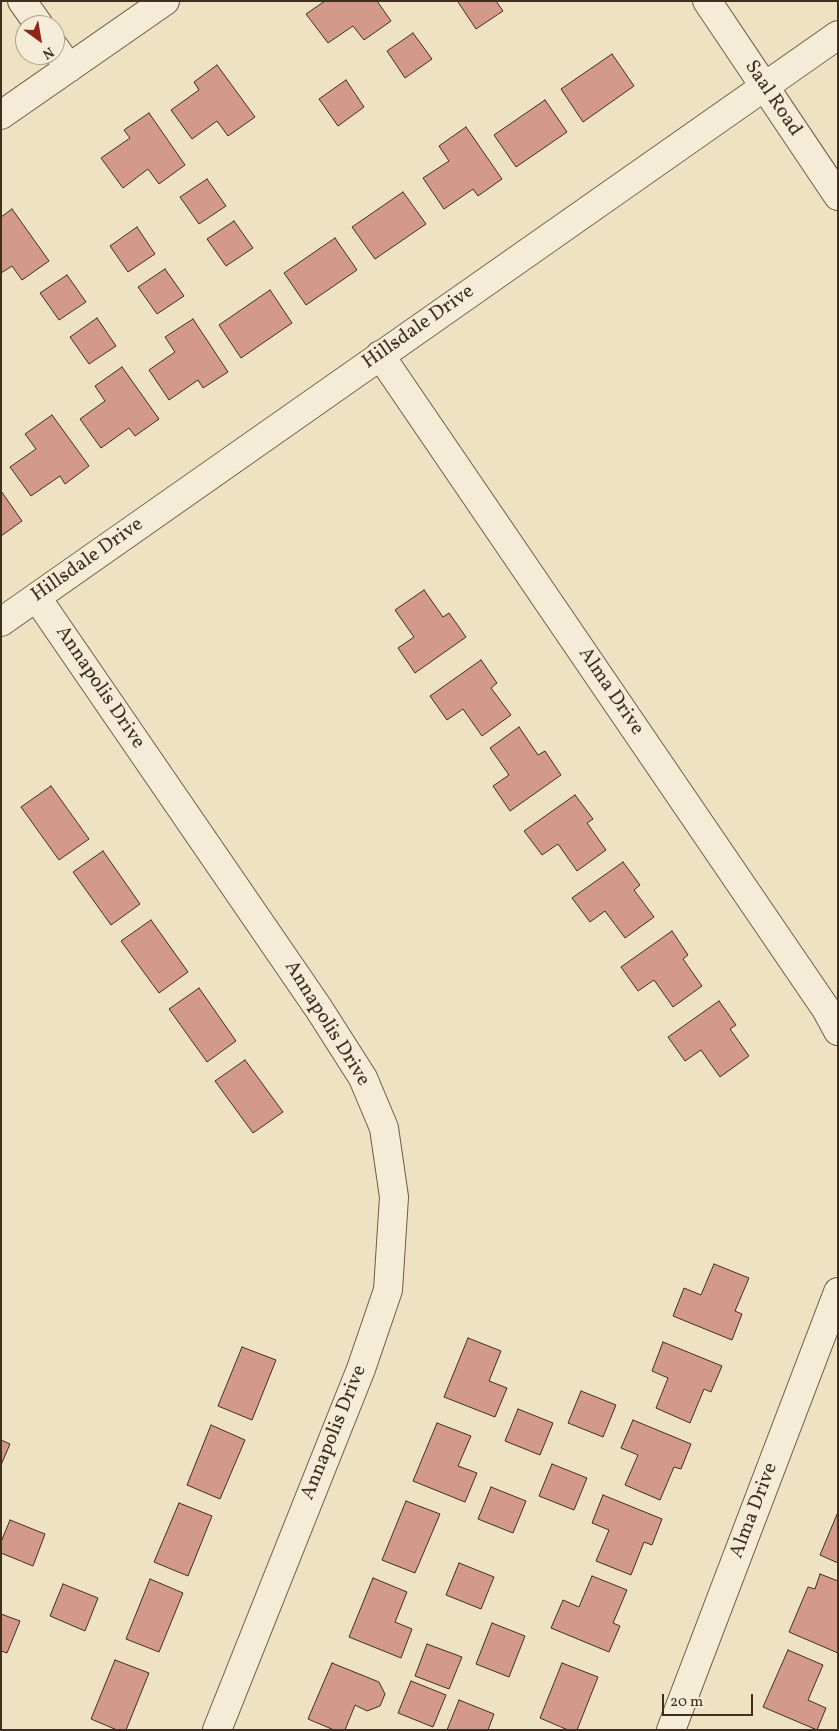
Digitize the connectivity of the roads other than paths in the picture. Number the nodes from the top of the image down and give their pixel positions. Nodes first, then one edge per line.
1 (22, 1) edge
2 (165, 1) edge
3 (707, 1) edge
4 (32, 15) edge
5 (838, 35) edge
6 (65, 56) edge
7 (55, 65) edge
8 (763, 86) junction
9 (1, 116) edge
10 (838, 196) edge
11 (380, 355) junction
12 (37, 598) junction
13 (1, 622) edge
14 (838, 1031) edge
15 (835, 1309) edge
16 (217, 1730) edge
17 (671, 1730) edge

1 - 4 street
2 - 6 street
3 - 8 street, Saal Road
5 - 8 street, Hillsdale Drive
7 - 9 street
8 - 10 street, Saal Road
8 - 11 street, Hillsdale Drive
11 - 12 street, Hillsdale Drive
11 - 14 street, Alma Drive
12 - 13 street, Hillsdale Drive
12 - 16 street, Annapolis Drive
15 - 17 street, Alma Drive

